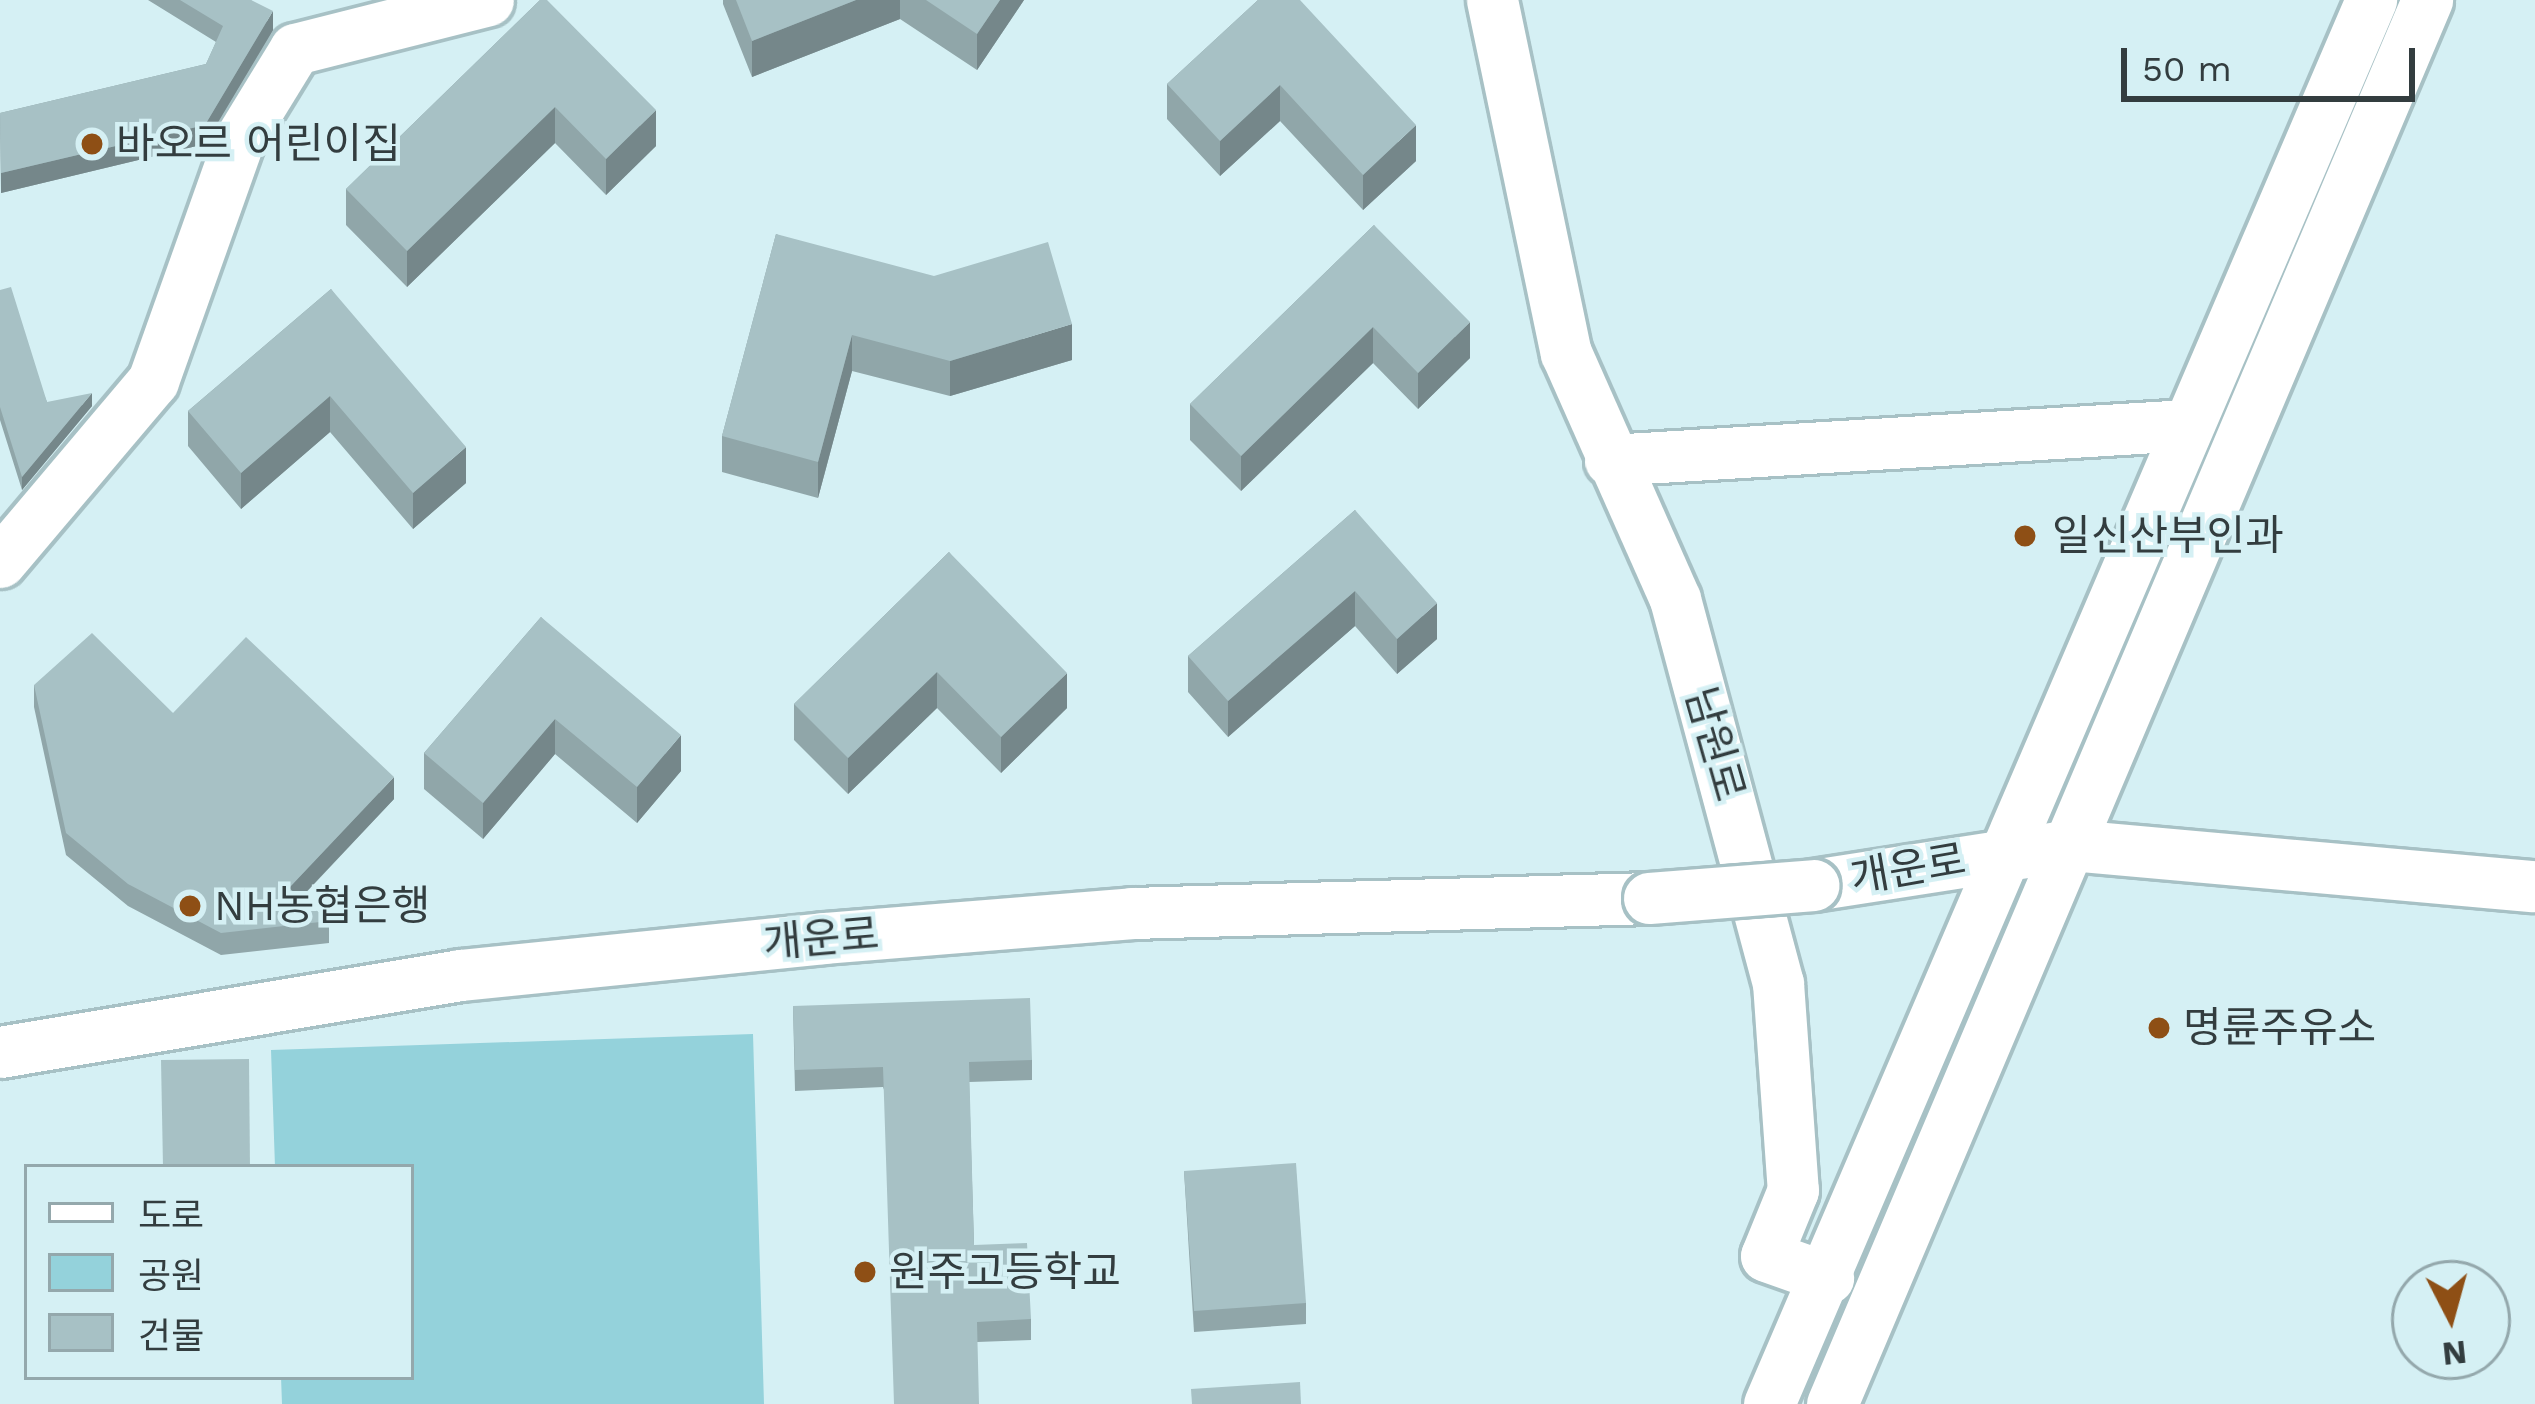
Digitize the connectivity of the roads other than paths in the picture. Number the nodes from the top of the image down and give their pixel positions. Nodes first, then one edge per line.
1 (488, 0) edge
2 (1492, 0) edge
3 (2371, 0) edge
4 (2427, 0) edge
5 (2187, 424) junction
6 (1610, 460) junction
7 (0, 562) edge
8 (2071, 845) junction
9 (2001, 851) junction
10 (2534, 896) edge
11 (0, 1052) edge
12 (1828, 1278) junction
13 (1769, 1404) edge
14 (1832, 1404) edge

1 - 7 street
2 - 6 street, 남원로
3 - 5 street
4 - 8 street
5 - 6 street
5 - 9 street
6 - 12 street, 남원로
8 - 9 street
8 - 10 street
8 - 14 street
9 - 11 street, 개운로, bridge
9 - 12 street
12 - 13 street

